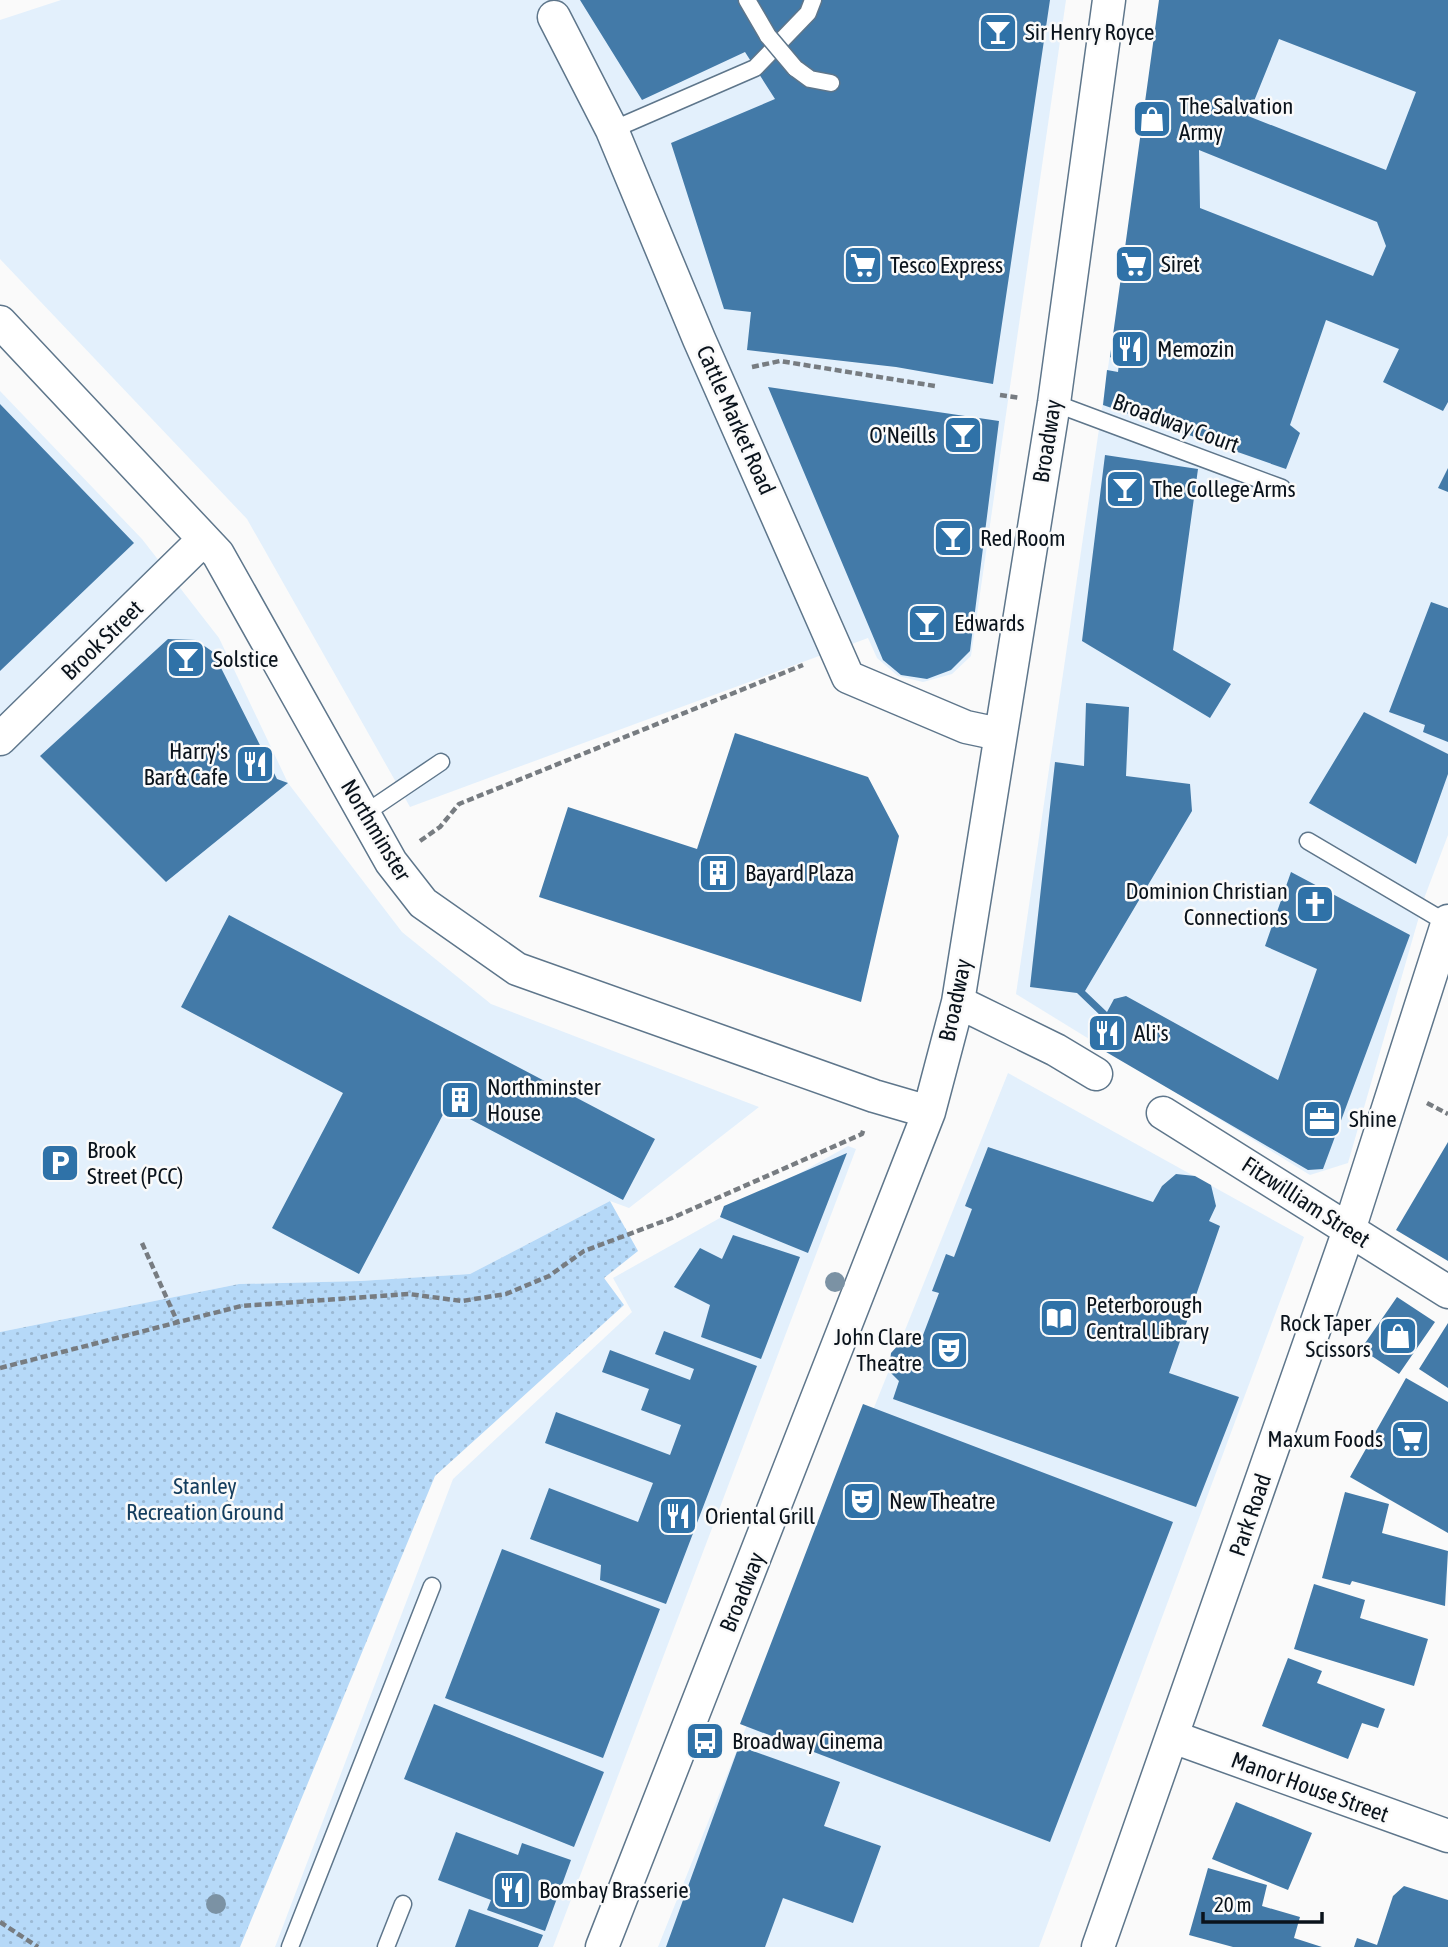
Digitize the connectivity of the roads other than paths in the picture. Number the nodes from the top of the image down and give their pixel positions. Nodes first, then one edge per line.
1 (747, 0) edge
2 (813, 0) edge
3 (1109, 0) edge
4 (554, 17) dead end
5 (831, 83) dead end
6 (612, 130) junction
7 (0, 322) edge
8 (1054, 403) junction
9 (1282, 488) dead end
10 (203, 540) junction
11 (999, 734) junction
12 (0, 739) edge
13 (441, 762) dead end
14 (364, 814) junction
15 (1308, 841) dead end
16 (1448, 923) edge
17 (958, 1002) junction
18 (1096, 1074) dead end
19 (929, 1112) junction
20 (1163, 1112) dead end
21 (1349, 1230) junction
22 (1448, 1292) edge
23 (432, 1586) dead end
24 (1173, 1737) junction
25 (1448, 1836) edge
26 (403, 1905) dead end
27 (290, 1947) edge
28 (386, 1947) edge
29 (602, 1947) edge
30 (1098, 1947) edge

1 - 5 lane, bridge
2 - 6 lane
3 - 8 street, Broadway
4 - 6 street, Cattle Market Road
6 - 11 street, Cattle Market Road
7 - 10 street, Northminster
8 - 9 lane, Broadway Court
8 - 11 street, Broadway
10 - 12 street, Brook Street
10 - 14 street, Northminster
11 - 17 street, Broadway
13 - 14 lane
14 - 19 street, Northminster
15 - 16 lane
16 - 21 street, Park Road
17 - 18 street
17 - 19 street, Broadway
19 - 29 street, Broadway
20 - 21 street, Fitzwilliam Street
21 - 22 street, Fitzwilliam Street
21 - 24 street, Park Road
23 - 27 lane
24 - 25 street, Manor House Street
24 - 30 street, Park Road
26 - 28 lane

